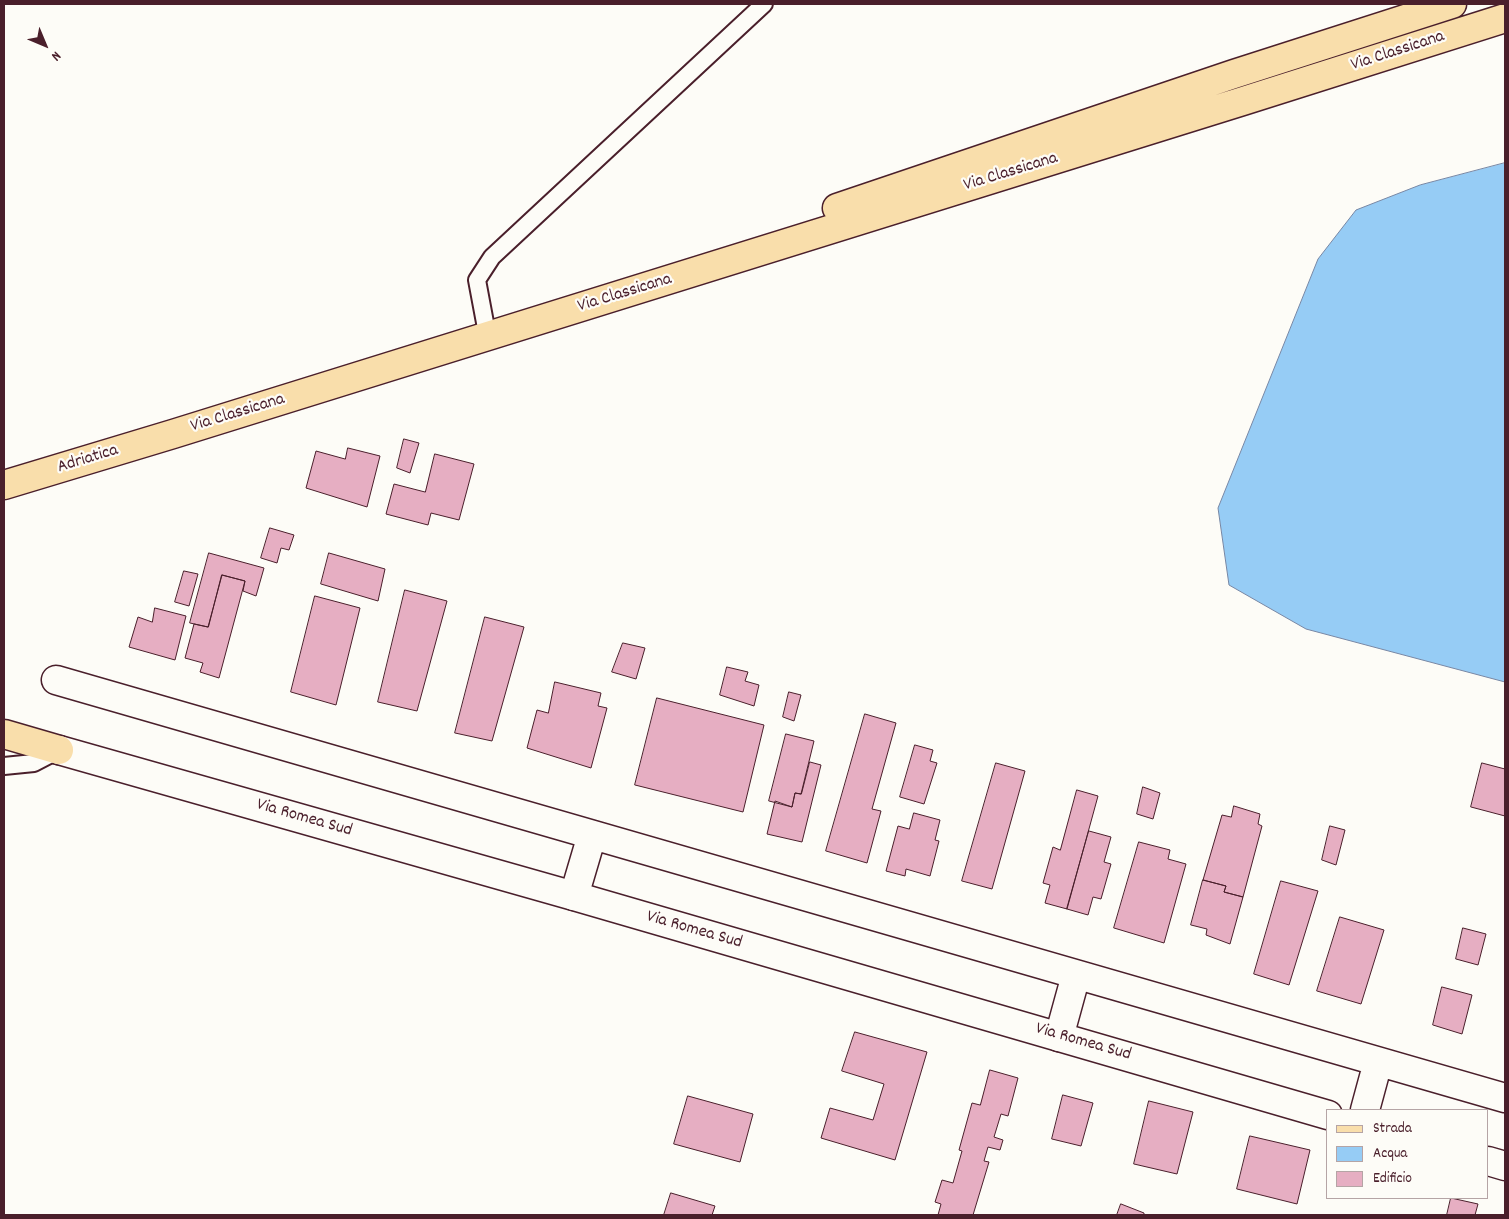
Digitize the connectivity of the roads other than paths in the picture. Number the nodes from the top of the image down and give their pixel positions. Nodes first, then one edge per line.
1 (764, 4) edge
2 (1411, 4) edge
3 (1452, 4) edge
4 (1505, 18) edge
5 (1234, 74) junction
6 (486, 328) junction
7 (173, 434) junction
8 (4, 485) edge
9 (56, 680) dead end
10 (4, 734) edge
11 (59, 750) junction
12 (4, 766) edge
13 (592, 835) junction
14 (574, 896) junction
15 (1076, 975) junction
16 (1059, 1036) junction
17 (1378, 1062) junction
18 (1505, 1098) edge
19 (1365, 1109) edge
20 (1326, 1113) edge
21 (1489, 1161) edge
22 (1505, 1166) edge

1 - 6 lane
2 - 5 main road
3 - 5 main road, Via Classicana
4 - 7 main road, Via Classicana
5 - 6 main road, Via Classicana
6 - 7 main road, Via Classicana
7 - 8 main road, Adriatica
9 - 13 street
10 - 11 main road
11 - 12 lane
11 - 14 street, Via Romea Sud
13 - 14 street
13 - 15 street
14 - 16 street, Via Romea Sud
15 - 16 street
15 - 17 street
16 - 20 street, Via Romea Sud
17 - 18 street
17 - 19 street
21 - 22 street

